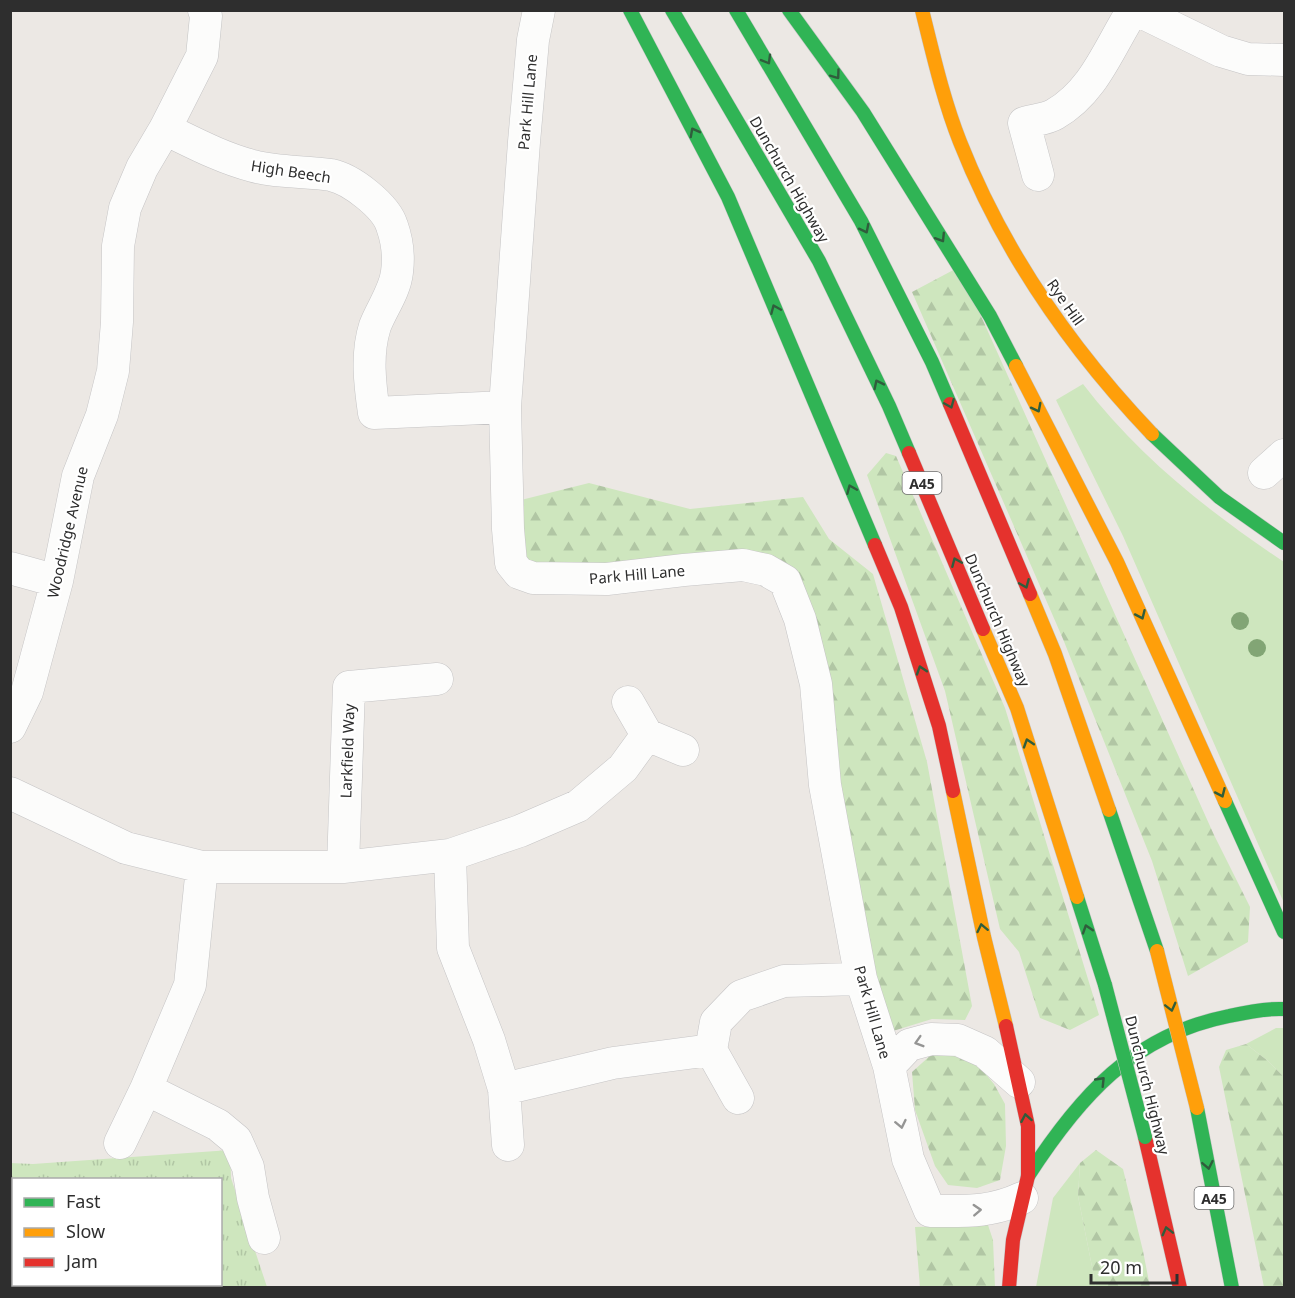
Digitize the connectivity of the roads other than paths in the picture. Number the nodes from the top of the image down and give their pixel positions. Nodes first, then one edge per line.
1 (204, 10) edge
2 (538, 10) edge
3 (630, 10) edge
4 (672, 10) edge
5 (736, 10) edge
6 (789, 10) edge
7 (922, 10) edge
8 (1135, 10) edge
9 (1284, 60) edge
10 (165, 129) junction
11 (1038, 175) dead end
12 (505, 407) junction
13 (1284, 543) edge
14 (10, 568) edge
15 (57, 580) junction
16 (437, 679) dead end
17 (628, 702) dead end
18 (10, 727) edge
19 (647, 735) junction
20 (683, 750) dead end
21 (10, 793) edge
22 (450, 855) junction
23 (202, 867) junction
24 (343, 867) junction
25 (1284, 932) edge
26 (861, 979) junction
27 (1284, 1009) edge
28 (711, 1050) junction
29 (889, 1066) junction
30 (1019, 1082) junction
31 (147, 1089) junction
32 (504, 1089) junction
33 (738, 1098) dead end
34 (120, 1143) dead end
35 (508, 1145) dead end
36 (1025, 1187) junction
37 (264, 1238) dead end
38 (1009, 1287) edge
39 (1180, 1287) edge
40 (1232, 1287) edge

1 - 10 street, Woodridge Avenue
2 - 12 street, Park Hill Lane
30 -> 3 main road
39 -> 4 main road, Dunchurch Highway / A45, bridge
5 -> 40 main road, A45, bridge
6 -> 25 main road
7 - 13 main road, Rye Hill
8 - 9 street
8 - 11 street
10 - 12 street, High Beech
10 - 15 street, Woodridge Avenue
12 - 26 street, Park Hill Lane
14 - 15 street
15 - 18 street, Woodridge Avenue
16 - 24 street, Larkfield Way
17 - 19 street
19 - 20 street
19 - 22 street
21 - 23 street
22 - 24 street
22 - 32 street
23 - 24 street
23 - 31 street
26 - 28 street
26 - 29 street, Park Hill Lane
36 -> 27 main road
28 - 32 street
28 - 33 street
30 -> 29 street, Park Hill Lane
29 -> 36 street, Park Hill Lane
36 -> 30 main road
31 - 34 street
31 - 37 street
32 - 35 street
36 - 38 main road

